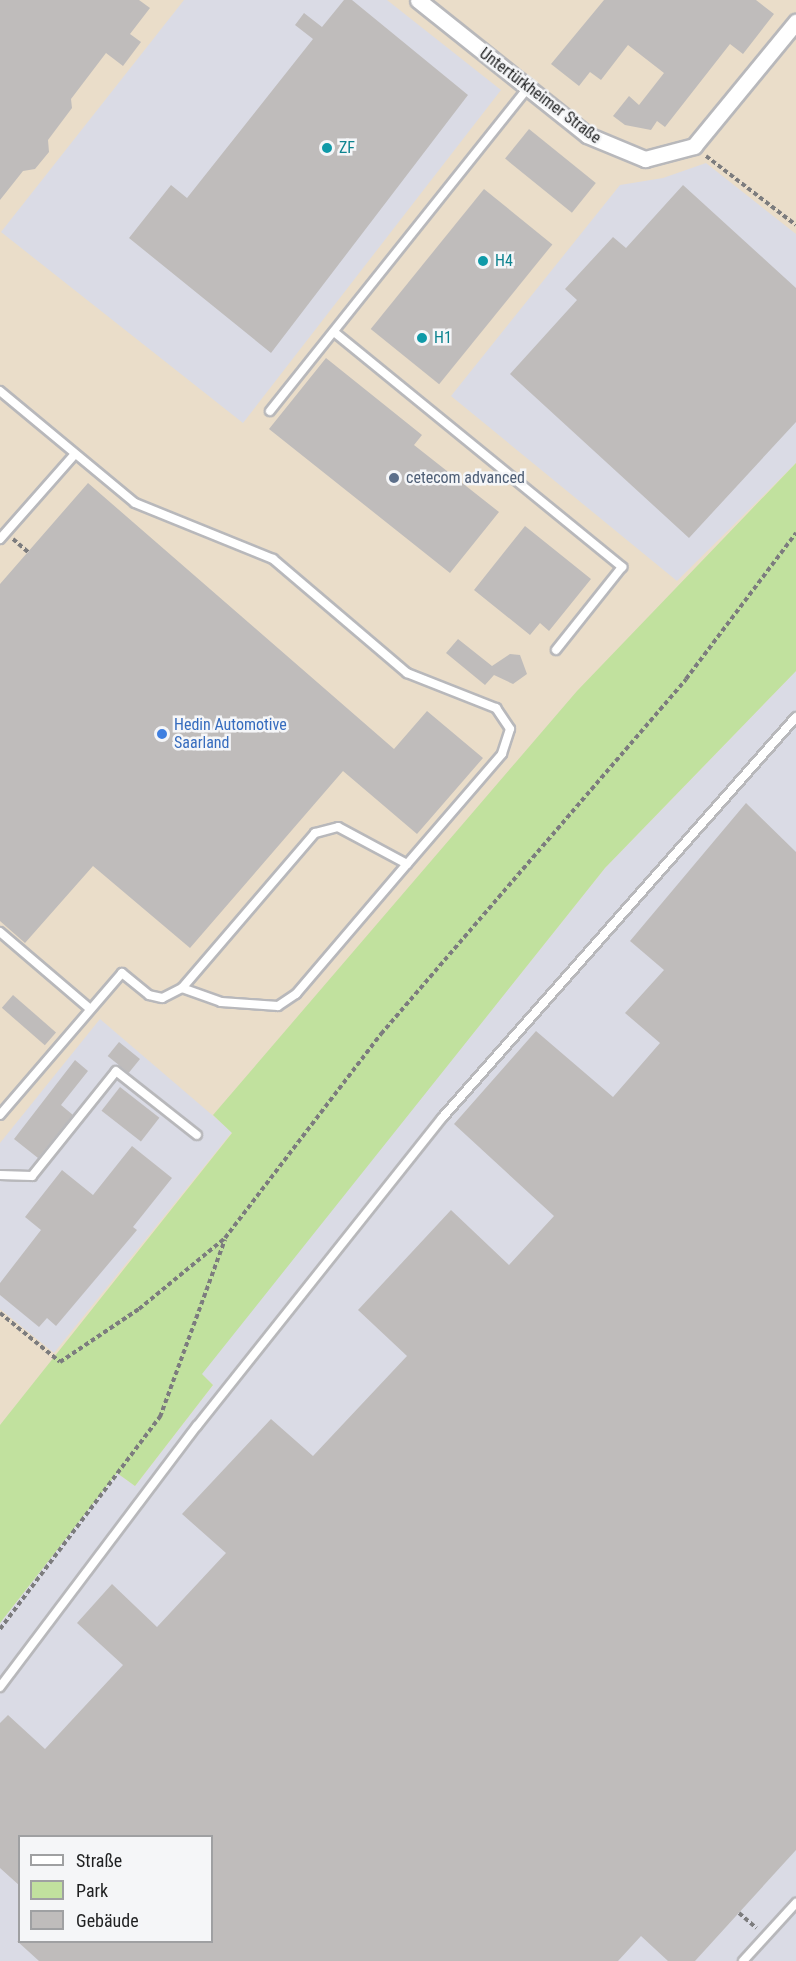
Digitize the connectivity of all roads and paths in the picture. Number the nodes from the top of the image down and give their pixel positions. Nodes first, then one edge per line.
1 (418, 0) edge
2 (796, 22) edge
3 (528, 88) junction
4 (694, 146) junction
5 (796, 225) edge
6 (334, 332) junction
7 (0, 391) edge
8 (270, 411) dead end
9 (74, 455) junction
10 (796, 533) edge
11 (0, 539) edge
12 (556, 650) dead end
13 (796, 717) edge
14 (407, 864) junction
15 (0, 932) edge
16 (182, 988) junction
17 (90, 1010) junction
18 (0, 1115) edge
19 (197, 1135) dead end
20 (0, 1175) edge
21 (225, 1238) junction
22 (0, 1313) edge
23 (0, 1629) edge
24 (0, 1687) edge
25 (796, 1903) edge
26 (739, 1913) dead end
27 (765, 1936) junction
28 (743, 1961) edge

1 - 3 street, Untertürkheimer Straße
2 - 4 street, Untertürkheimer Straße
3 - 4 street, Untertürkheimer Straße
3 - 6 lane
4 - 5 path
6 - 8 lane
6 - 12 lane
7 - 9 lane
9 - 11 lane
9 - 14 lane
10 - 21 path
13 - 24 lane
14 - 16 lane
14 - 16 lane
15 - 17 lane
16 - 17 lane
17 - 18 lane
19 - 20 lane
21 - 22 path
21 - 23 path
25 - 27 lane
26 - 27 path
27 - 28 lane

